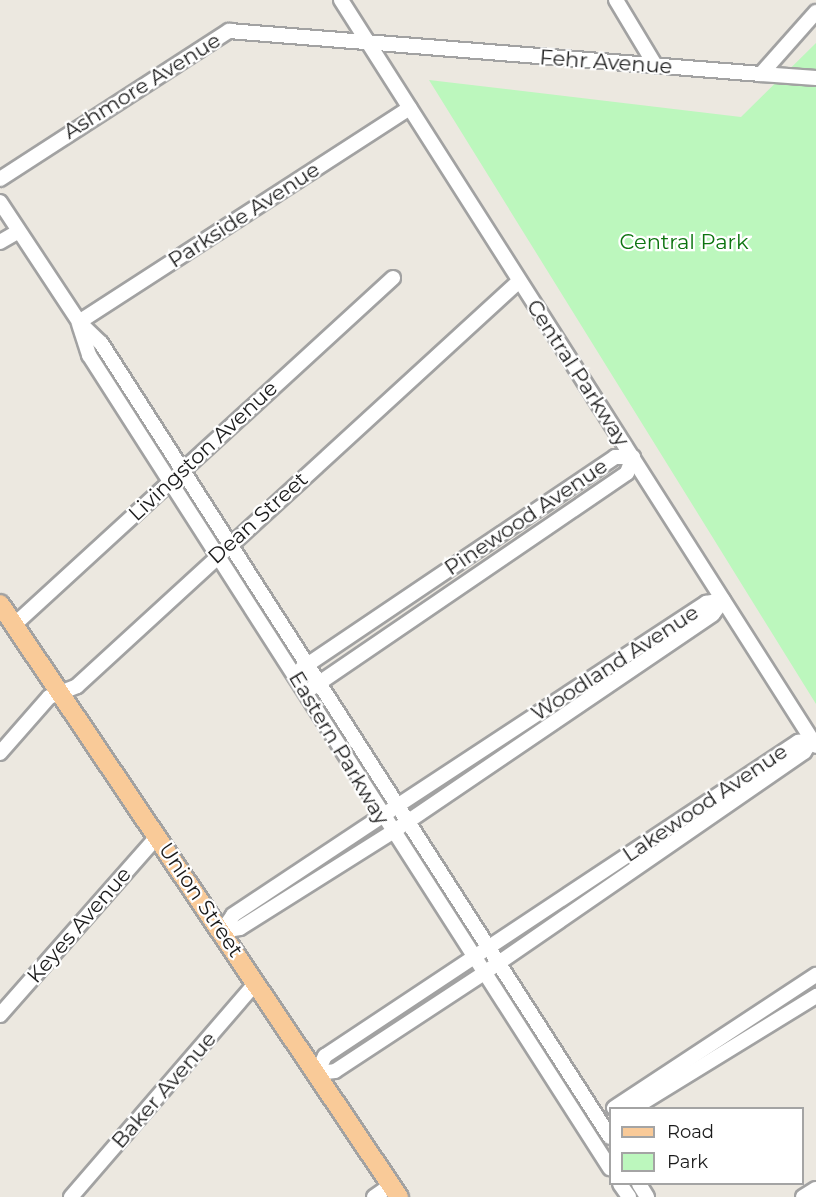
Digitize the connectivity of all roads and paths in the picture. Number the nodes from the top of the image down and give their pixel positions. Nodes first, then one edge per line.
1 (341, 0) edge
2 (616, 0) edge
3 (816, 12) edge
4 (368, 44) junction
5 (655, 65) junction
6 (761, 74) junction
7 (816, 78) edge
8 (410, 108) junction
9 (0, 179) edge
10 (0, 202) edge
11 (17, 232) junction
12 (0, 242) edge
13 (393, 278) dead end
14 (518, 282) junction
15 (79, 322) junction
16 (633, 457) junction
17 (183, 470) junction
18 (172, 480) junction
19 (224, 549) junction
20 (723, 600) junction
21 (0, 604) edge
22 (14, 625) junction
23 (308, 665) junction
24 (294, 674) junction
25 (319, 682) junction
26 (63, 693) junction
27 (306, 693) junction
28 (814, 743) edge
29 (0, 753) edge
30 (397, 806) junction
31 (381, 818) junction
32 (407, 821) junction
33 (391, 833) junction
34 (158, 836) junction
35 (222, 931) junction
36 (487, 947) junction
37 (475, 956) junction
38 (497, 963) junction
39 (484, 973) junction
40 (816, 975) edge
41 (256, 983) junction
42 (816, 996) edge
43 (393, 1011) junction
44 (0, 1016) edge
45 (402, 1025) junction
46 (317, 1072) junction
47 (616, 1107) edge
48 (636, 1107) edge
49 (607, 1118) edge
50 (587, 1132) junction
51 (609, 1166) edge
52 (816, 1189) edge
53 (395, 1191) edge
54 (71, 1197) edge
55 (374, 1197) edge
56 (803, 1197) edge

1 - 4 street, Central Parkway
2 - 5 street
3 - 6 street
4 - 5 street, Fehr Avenue
4 - 8 street, Central Parkway
4 - 9 street, Ashmore Avenue
5 - 6 street, Fehr Avenue
6 - 7 street
8 - 14 street, Central Parkway
8 - 15 street, Parkside Avenue
10 - 11 street, Eastern Parkway
11 - 12 street
11 - 15 street, Eastern Parkway
13 - 17 street, Livingston Avenue
14 - 16 street, Central Parkway
14 - 19 street, Dean Street
15 - 17 street, Eastern Parkway
15 - 18 street, Eastern Parkway
16 - 20 street, Central Parkway
16 - 23 street, Pinewood Avenue
16 - 25 street, Pinewood Avenue
17 - 18 street, Livingston Avenue
17 - 19 street, Eastern Parkway
18 - 19 street, Eastern Parkway
18 - 22 street, Livingston Avenue
19 - 23 street, Eastern Parkway
19 - 24 street, Eastern Parkway
19 - 26 street, Dean Street
20 - 28 street, Central Parkway
20 - 30 street, Woodland Avenue
20 - 32 street, Woodland Avenue
21 - 22 main road, Union Street
22 - 26 main road, Union Street
23 - 24 street, Pinewood Avenue
23 - 25 street, Eastern Parkway
24 - 27 street, Eastern Parkway
25 - 27 street, Pinewood Avenue
25 - 30 street, Eastern Parkway
26 - 29 street, Dean Street
26 - 34 main road, Union Street
27 - 31 street, Eastern Parkway
28 - 36 street, Lakewood Avenue
28 - 38 street, Lakewood Avenue
30 - 31 street, Woodland Avenue
30 - 32 street, Eastern Parkway
31 - 33 street, Eastern Parkway
31 - 35 street, Woodland Avenue
32 - 33 street, Woodland Avenue
32 - 36 street, Eastern Parkway
33 - 35 street, Woodland Avenue
33 - 37 street, Eastern Parkway
34 - 35 main road, Union Street
34 - 44 street, Keyes Avenue
35 - 41 main road, Union Street
36 - 37 street, Lakewood Avenue
36 - 38 street, Eastern Parkway
37 - 39 street, Eastern Parkway
37 - 43 street, Lakewood Avenue
38 - 39 street, Lakewood Avenue
38 - 49 street, Eastern Parkway
39 - 45 street, Lakewood Avenue
39 - 50 street, Eastern Parkway
40 - 47 street
41 - 46 main road, Union Street
41 - 54 street, Baker Avenue
42 - 48 street
43 - 45 street
43 - 46 street, Lakewood Avenue
45 - 46 street, Lakewood Avenue
46 - 53 main road, Union Street
49 - 50 street
50 - 51 street, Eastern Parkway
52 - 56 street
53 - 55 street

